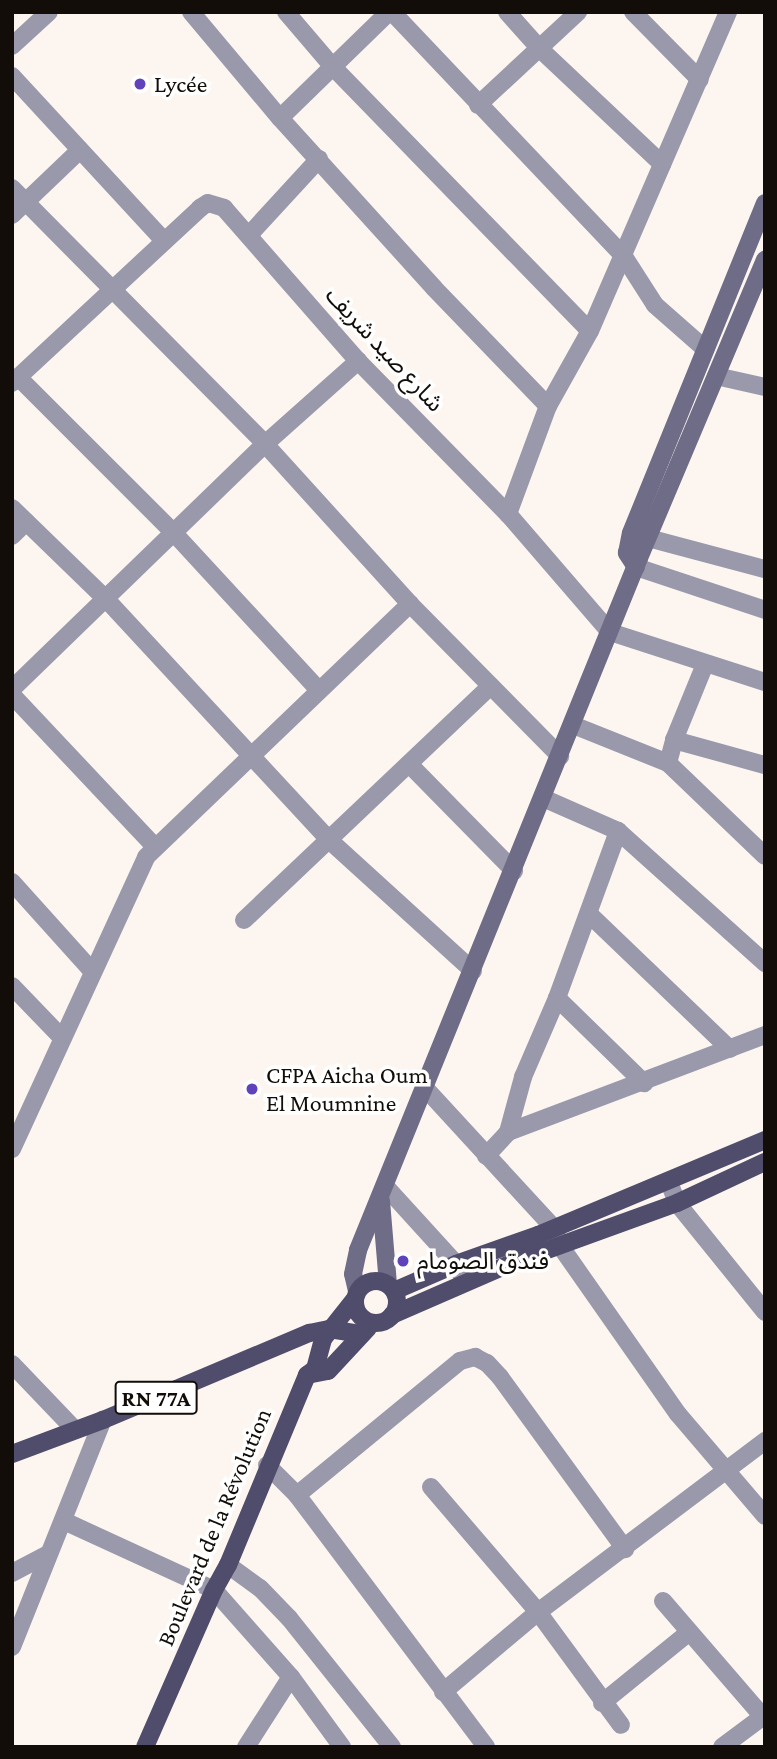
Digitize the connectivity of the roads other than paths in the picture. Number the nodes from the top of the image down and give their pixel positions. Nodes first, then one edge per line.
1 (49, 12) edge
2 (191, 12) edge
3 (286, 12) edge
4 (390, 12) edge
5 (507, 12) edge
6 (578, 12) edge
7 (633, 12) edge
8 (728, 12) edge
9 (12, 46) edge
10 (540, 49) junction
11 (333, 67) junction
12 (12, 76) edge
13 (700, 80) junction
14 (478, 105) junction
15 (280, 118) junction
16 (80, 150) junction
17 (319, 159) junction
18 (662, 164) junction
19 (12, 188) edge
20 (26, 202) junction
21 (765, 203) edge
22 (12, 215) edge
23 (250, 234) junction
24 (164, 241) junction
25 (623, 255) junction
26 (765, 260) edge
27 (111, 290) junction
28 (590, 331) junction
29 (705, 349) junction
30 (358, 361) junction
31 (716, 376) junction
32 (15, 380) edge
33 (765, 387) edge
34 (548, 406) junction
35 (265, 444) junction
36 (12, 508) edge
37 (508, 514) junction
38 (26, 522) junction
39 (173, 532) junction
40 (631, 533) junction
41 (12, 536) edge
42 (649, 539) junction
43 (636, 567) junction
44 (765, 569) edge
45 (106, 599) junction
46 (410, 604) junction
47 (765, 610) edge
48 (610, 632) junction
49 (705, 664) junction
50 (765, 682) edge
51 (491, 686) junction
52 (12, 689) edge
53 (318, 689) junction
54 (12, 695) edge
55 (573, 725) junction
56 (674, 740) junction
57 (250, 754) junction
58 (560, 756) junction
59 (668, 763) junction
60 (408, 764) junction
61 (765, 765) edge
62 (543, 797) junction
63 (618, 831) junction
64 (328, 839) junction
65 (155, 847) junction
66 (765, 856) edge
67 (514, 871) junction
68 (12, 882) edge
69 (589, 914) junction
70 (244, 920) dead end
71 (765, 963) edge
72 (92, 971) junction
73 (473, 971) junction
74 (12, 986) edge
75 (557, 998) junction
76 (765, 1035) edge
77 (62, 1038) junction
78 (730, 1049) junction
79 (643, 1083) junction
80 (426, 1089) junction
81 (508, 1132) junction
82 (765, 1140) edge
83 (12, 1149) edge
84 (486, 1156) junction
85 (765, 1161) edge
86 (669, 1182) junction
87 (384, 1193) junction
88 (677, 1203) junction
89 (554, 1228) junction
90 (561, 1247) junction
91 (456, 1264) junction
92 (466, 1282) junction
93 (391, 1288) junction
94 (356, 1296) junction
95 (765, 1312) edge
96 (392, 1315) junction
97 (330, 1329) junction
98 (367, 1329) junction
99 (12, 1364) edge
100 (307, 1376) junction
101 (103, 1420) junction
102 (75, 1430) junction
103 (765, 1441) edge
104 (14, 1450) edge
105 (267, 1465) junction
106 (729, 1470) junction
107 (431, 1488) dead end
108 (297, 1495) junction
109 (765, 1516) edge
110 (64, 1521) junction
111 (625, 1549) junction
112 (48, 1554) junction
113 (228, 1564) junction
114 (12, 1573) edge
115 (214, 1590) junction
116 (663, 1601) dead end
117 (538, 1612) junction
118 (688, 1633) junction
119 (12, 1647) edge
120 (291, 1677) junction
121 (443, 1692) junction
122 (602, 1703) junction
123 (764, 1717) edge
124 (621, 1725) dead end
125 (145, 1747) edge
126 (246, 1747) edge
127 (342, 1747) edge
128 (392, 1747) edge
129 (486, 1747) edge
130 (722, 1747) edge

1 - 9 street
2 - 15 street
3 - 11 street
4 - 11 street
4 - 14 street
5 - 10 street
6 - 10 street
7 - 13 street
8 - 13 street
10 - 14 street
10 - 18 street
11 - 15 street
11 - 28 street
12 - 16 street
13 - 18 street
14 - 25 street
15 - 17 street
16 - 20 street
16 - 24 street
17 - 23 street
17 - 34 street
18 - 25 street
19 - 20 street
20 - 22 street
20 - 27 street
21 - 29 main road
23 - 24 street, شارع صيد شريف
23 - 30 street, شارع صيد شريف
24 - 27 street, شارع صيد شريف
25 - 28 street
25 - 29 street
26 - 31 main road
27 - 32 street, شارع صيد شريف
27 - 35 street
28 - 34 street
29 - 40 main road
30 - 35 street
30 - 37 street, شارع صيد شريف
31 - 33 street
31 - 42 main road
32 - 39 street
34 - 37 street
35 - 39 street
35 - 46 street
36 - 38 street
37 - 48 street, شارع صيد شريف
38 - 41 street
38 - 45 street
39 - 45 street
39 - 53 street
40 - 42 street
40 - 43 main road
42 - 43 main road
42 - 44 street
43 - 47 street
43 - 48 main road
45 - 52 street
45 - 57 street
46 - 51 street
46 - 53 street
48 - 49 street
48 - 55 main road
49 - 50 street
49 - 56 street
51 - 58 street
51 - 60 street
53 - 57 street
54 - 65 street
55 - 58 main road
55 - 59 street
56 - 59 street
56 - 61 street
57 - 64 street
57 - 65 street
58 - 62 main road
59 - 66 street
60 - 64 street
60 - 67 street
62 - 63 street
62 - 67 main road
63 - 69 street
63 - 71 street
64 - 70 street
64 - 73 street
65 - 72 street
67 - 73 main road
68 - 72 street
69 - 75 street
69 - 78 street
72 - 77 street
73 - 80 main road
74 - 77 street
75 - 79 street
75 - 81 street
76 - 78 street
77 - 83 street
78 - 79 street
79 - 81 street
80 - 84 street
80 - 87 main road
81 - 84 street
82 - 86 main road
84 - 89 street
85 - 88 main road
86 - 88 street
86 - 89 main road
87 - 91 street
87 - 93 main road
87 - 94 main road
88 - 90 main road
88 - 95 street
89 - 90 street
89 - 91 main road
90 - 92 main road
90 - 106 street
91 - 92 street
91 - 93 main road
92 - 96 main road
93 - 94 main road
93 - 96 main road
94 - 97 main road, Boulevard de la Révolution
94 - 98 main road
96 - 98 main road
97 - 98 main road
97 - 100 main road, Boulevard de la Révolution
97 - 101 main road, RN 77A
98 - 100 main road
99 - 102 street
100 - 105 main road, Boulevard de la Révolution
101 - 102 main road, RN 77A
101 - 110 street
102 - 104 main road, RN 77A
103 - 106 street
105 - 108 street
105 - 113 main road, Boulevard de la Révolution
106 - 109 street
106 - 111 street
107 - 117 street
108 - 111 street
108 - 121 street
110 - 112 street
110 - 115 street
111 - 117 street
112 - 114 street
112 - 119 street
113 - 115 main road, Boulevard de la Révolution
113 - 128 street
115 - 120 street
115 - 125 main road, Boulevard de la Révolution
116 - 118 street
117 - 121 street
117 - 122 street
118 - 122 street
118 - 123 street
120 - 126 street
120 - 127 street
121 - 129 street
122 - 124 street
123 - 130 street

